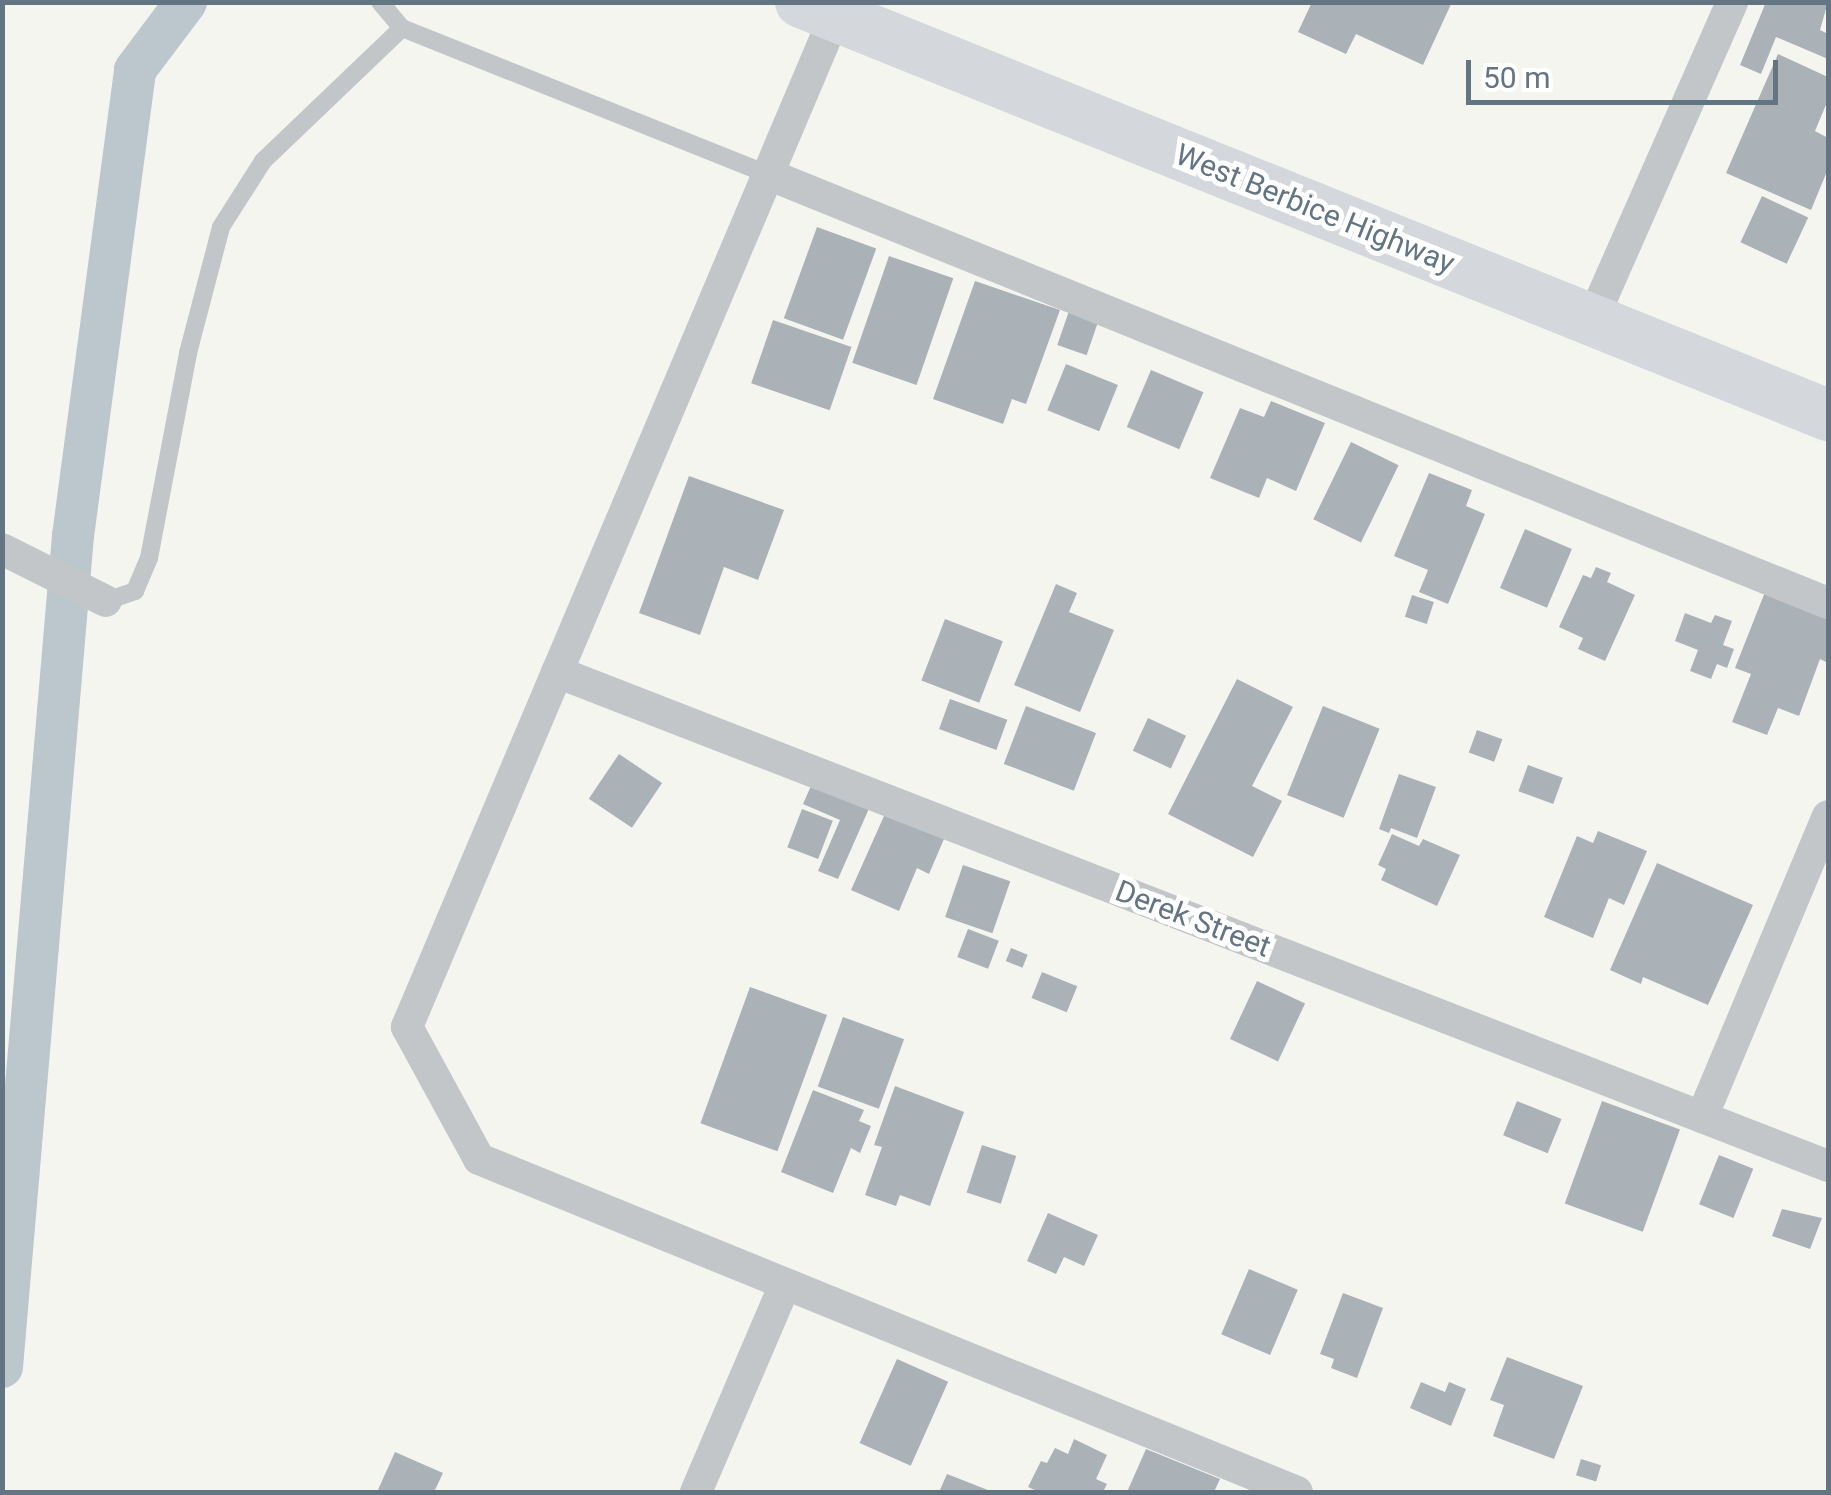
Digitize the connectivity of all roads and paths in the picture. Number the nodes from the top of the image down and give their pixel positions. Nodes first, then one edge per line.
1 (380, 2) edge
2 (1732, 2) edge
3 (818, 10) edge
4 (402, 28) junction
5 (770, 175) junction
6 (1592, 320) junction
7 (1828, 415) edge
8 (2, 549) edge
9 (106, 601) joint
10 (1828, 603) edge
11 (557, 672) junction
12 (1828, 816) edge
13 (1702, 1117) junction
14 (1828, 1166) edge
15 (785, 1284) junction
16 (696, 1492) edge
17 (1296, 1492) edge

1 - 4 lane
2 - 6 street
3 - 5 street
3 - 6 main road, West Berbice Highway
4 - 5 lane
4 - 9 lane
5 - 10 street
5 - 11 street
6 - 7 main road, West Berbice Highway
8 - 9 street
11 - 13 street, Derek Street
11 - 15 street
12 - 13 street
13 - 14 street, Derek Street
15 - 16 street
15 - 17 street

